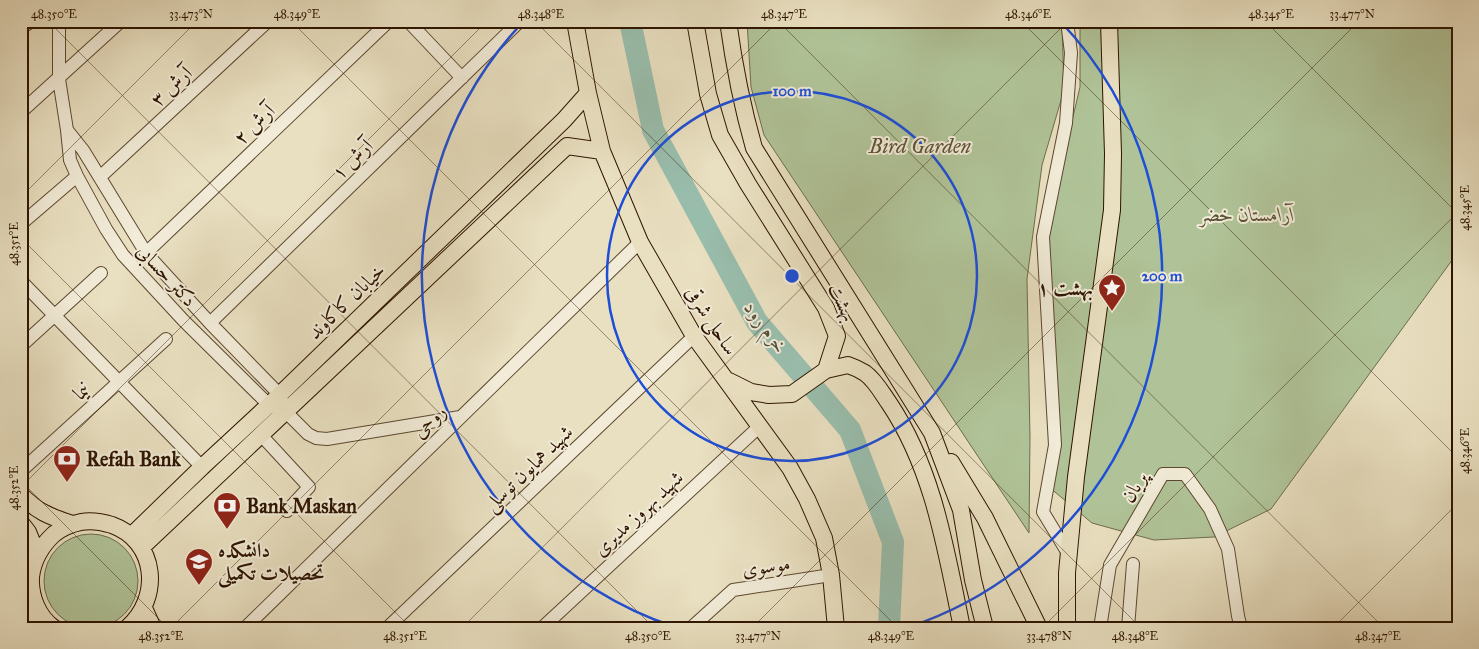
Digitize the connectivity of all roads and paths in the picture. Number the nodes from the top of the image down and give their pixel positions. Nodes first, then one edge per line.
1 (32, 21) edge
2 (59, 21) edge
3 (121, 21) edge
4 (268, 21) edge
5 (388, 21) edge
6 (408, 21) edge
7 (520, 21) edge
8 (575, 21) edge
9 (695, 21) edge
10 (728, 21) edge
11 (1067, 21) edge
12 (1109, 21) edge
13 (21, 28) edge
14 (462, 78) junction
15 (59, 79) junction
16 (588, 93) junction
17 (21, 112) edge
18 (67, 130) junction
19 (554, 130) junction
20 (567, 146) junction
21 (754, 148) junction
22 (602, 151) junction
23 (77, 176) junction
24 (100, 177) junction
25 (748, 184) junction
26 (21, 224) edge
27 (640, 242) junction
28 (146, 253) junction
29 (101, 273) dead end
30 (21, 281) edge
31 (54, 315) junction
32 (210, 323) junction
33 (694, 336) junction
34 (166, 339) dead end
35 (21, 346) edge
36 (820, 374) junction
37 (726, 379) junction
38 (119, 382) junction
39 (275, 400) junction
40 (286, 412) junction
41 (460, 417) junction
42 (760, 426) junction
43 (932, 433) junction
44 (261, 435) junction
45 (202, 467) junction
46 (21, 471) edge
47 (21, 495) edge
48 (286, 511) dead end
49 (21, 522) edge
50 (72, 524) junction
51 (136, 542) junction
52 (37, 554) junction
53 (1069, 555) junction
54 (1133, 564) dead end
55 (831, 576) junction
56 (34, 600) junction
57 (144, 608) junction
58 (1237, 624) edge
59 (24, 628) edge
60 (54, 628) edge
61 (127, 628) edge
62 (153, 628) edge
63 (244, 628) edge
64 (388, 628) edge
65 (542, 628) edge
66 (691, 628) edge
67 (836, 628) edge
68 (962, 628) edge
69 (985, 628) edge
70 (1039, 628) edge
71 (1067, 628) edge
72 (1100, 628) edge
73 (1128, 628) edge

1 - 13 street
2 - 15 street, دکتر حسابی
3 - 15 street
4 - 24 street, آرش ۳
5 - 28 street, آرش ۲
6 - 14 street
7 - 14 street, آرش ۱
8 - 16 main road, ساحلی شرقی
9 - 25 main road, بهشت
10 - 21 main road, بهشت
11 - 53 street
12 - 53 main road
14 - 32 street, آرش ۱
15 - 17 street
15 - 18 street, دکتر حسابی
16 - 19 main road, خیابان کاکاوند
16 - 22 main road, ساحلی شرقی
18 - 23 street, دکتر حسابی
18 - 24 street, دکتر حسابی
19 - 20 main road
19 - 39 main road, خیابان کاکاوند
20 - 22 main road
20 - 40 main road, خیابان کاکاوند
21 - 25 main road
21 - 43 main road, بهشت
22 - 27 main road, ساحلی شرقی
23 - 26 street
23 - 39 street, دکتر حسابی
24 - 28 street, دکتر حسابی
25 - 36 main road, بهشت
27 - 33 main road, ساحلی شرقی
27 - 41 street, روحی
28 - 32 street, دکتر حسابی
29 - 31 street
30 - 31 street
31 - 35 street
31 - 38 street
32 - 39 street, دکتر حسابی
33 - 37 main road, ساحلی شرقی
33 - 64 street, شهید همایون توسلی
34 - 38 street, نیما
36 - 37 main road
36 - 68 main road
37 - 42 main road, ساحلی شرقی
38 - 45 street
38 - 46 street, نیما
39 - 40 street, دکتر حسابی
39 - 45 main road, خیابان کاکاوند
40 - 41 street, دکتر حسابی
40 - 44 main road, خیابان کاکاوند
41 - 63 street, روحی
42 - 55 main road, ساحلی شرقی
42 - 65 street, شهید بهروز مدیری
43 - 69 main road, بهشت
43 - 70 main road
44 - 48 street
44 - 51 main road, خیابان کاکاوند
45 - 51 main road, خیابان کاکاوند
47 - 50 main road
49 - 52 main road
50 - 51 main road
50 - 52 main road
51 - 57 main road
52 - 56 main road
53 - 71 main road
54 - 73 street
55 - 66 street, موسوی
55 - 67 main road, ساحلی شرقی
56 - 59 main road
56 - 60 main road
57 - 61 main road
57 - 62 main road
58 - 72 street, پریان

